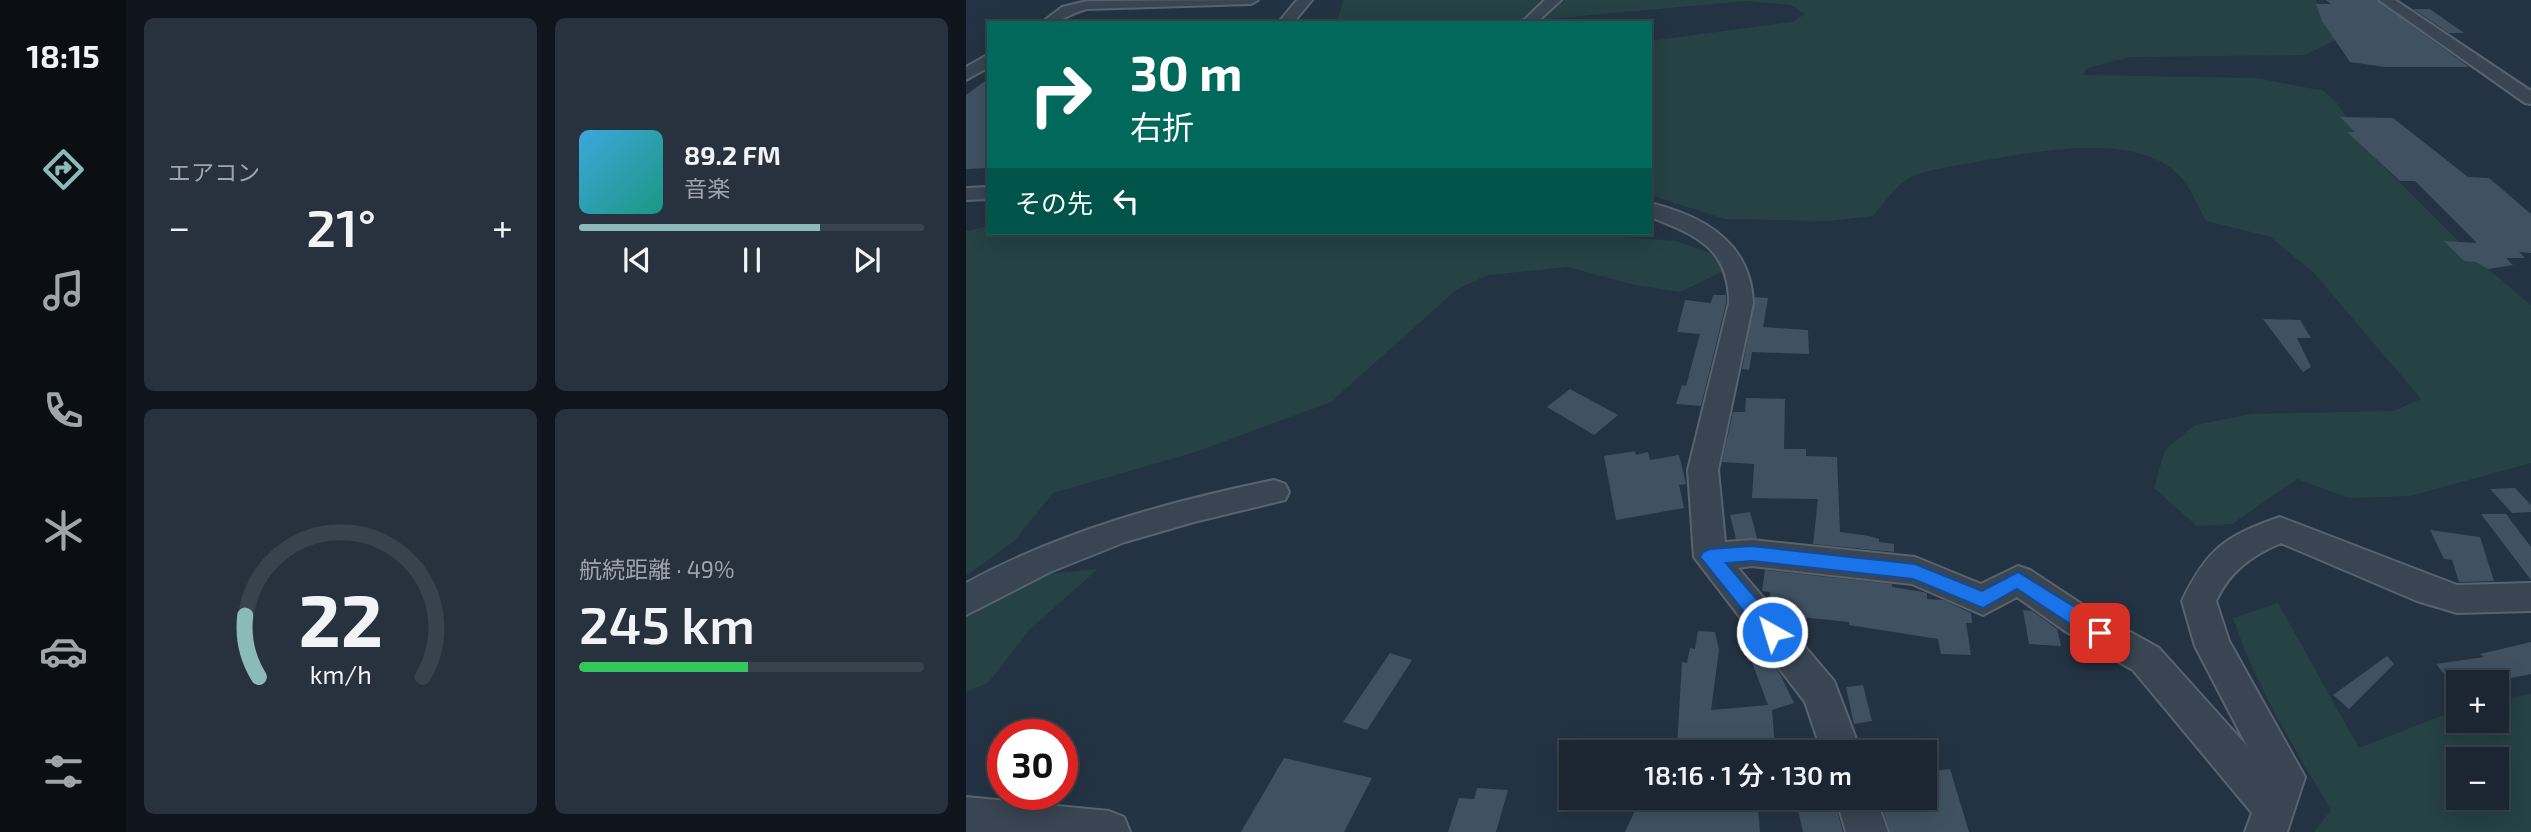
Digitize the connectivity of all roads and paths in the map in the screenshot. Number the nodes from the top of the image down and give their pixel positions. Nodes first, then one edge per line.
1 (1251, 0) edge
2 (1305, 0) edge
3 (1554, 0) edge
4 (2386, 0) edge
5 (1051, 21) edge
6 (1287, 21) edge
7 (1530, 21) edge
8 (987, 60) edge
9 (966, 75) edge
10 (2531, 99) edge
11 (987, 193) edge
12 (966, 194) edge
13 (1652, 210) edge
14 (1274, 492) dead end
15 (1710, 557) junction
16 (2531, 597) edge
17 (966, 600) edge
18 (1837, 740) edge
19 (1860, 810) edge
20 (966, 818) edge
21 (2270, 819) edge
22 (1109, 832) edge
23 (1867, 832) edge

1 - 5 street
2 - 6 street
3 - 7 street
4 - 10 street
8 - 9 street
11 - 12 street
13 - 15 street
14 - 17 street
15 - 18 street
15 - 21 street
16 - 21 street
19 - 23 street
20 - 22 street

